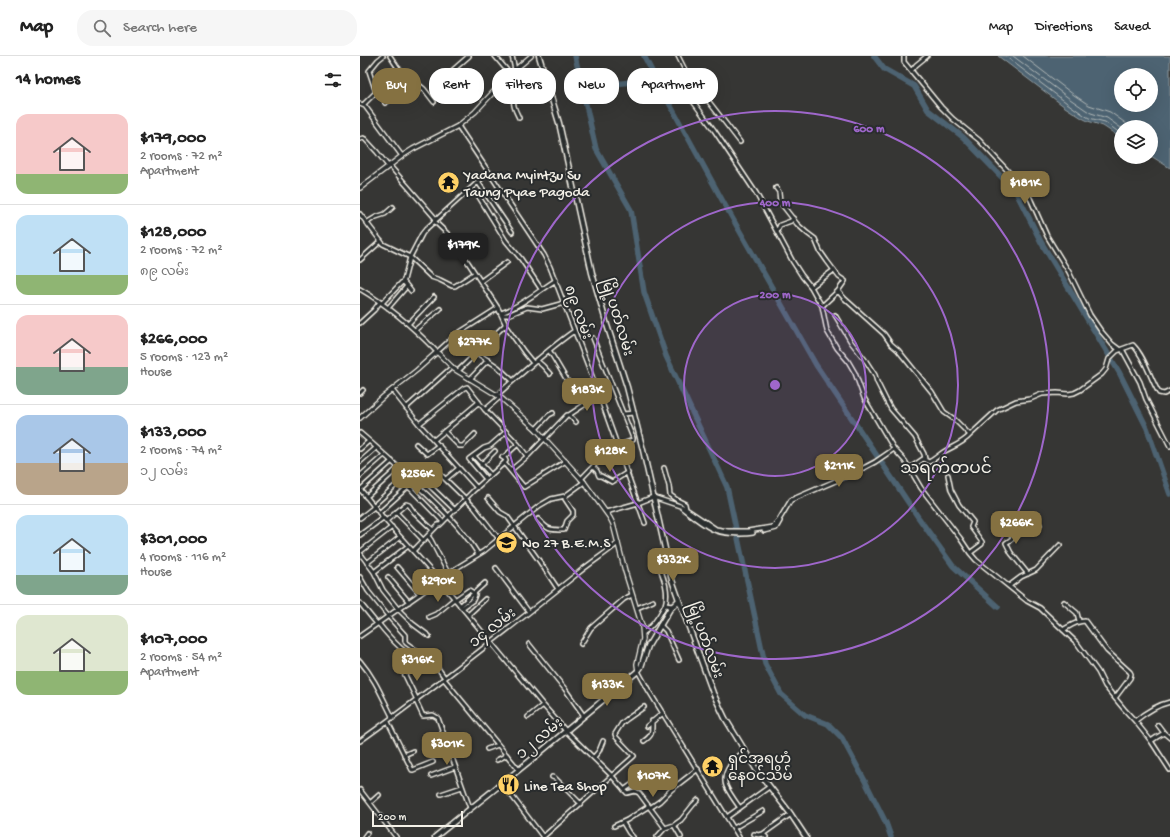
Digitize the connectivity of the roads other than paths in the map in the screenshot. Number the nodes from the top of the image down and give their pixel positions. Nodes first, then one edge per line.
1 (383, 56) edge
2 (390, 56) edge
3 (469, 56) edge
4 (495, 56) edge
5 (512, 56) edge
6 (531, 56) edge
7 (539, 56) edge
8 (678, 56) edge
9 (904, 56) edge
10 (927, 56) edge
11 (398, 68) edge
12 (455, 68) edge
13 (505, 68) edge
14 (515, 68) edge
15 (517, 68) edge
16 (543, 68) edge
17 (684, 68) edge
18 (912, 70) junction
19 (421, 87) edge
20 (492, 94) edge
21 (429, 96) edge
22 (362, 104) edge
23 (514, 104) edge
24 (554, 104) edge
25 (695, 104) edge
26 (710, 104) edge
27 (519, 118) dead end
28 (458, 126) junction
29 (360, 140) edge
30 (740, 142) dead end
31 (402, 156) junction
32 (388, 166) junction
33 (489, 172) junction
34 (478, 182) junction
35 (360, 188) edge
36 (776, 188) dead end
37 (479, 197) dead end
38 (393, 207) dead end
39 (360, 214) edge
40 (793, 218) junction
41 (435, 220) junction
42 (366, 223) junction
43 (777, 231) junction
44 (512, 232) dead end
45 (381, 241) junction
46 (410, 257) junction
47 (360, 260) edge
48 (507, 262) dead end
49 (834, 270) junction
50 (475, 273) junction
51 (556, 280) junction
52 (403, 281) junction
53 (480, 281) junction
54 (407, 286) junction
55 (811, 286) junction
56 (360, 289) edge
57 (541, 289) junction
58 (411, 291) dead end
59 (838, 291) junction
60 (434, 297) dead end
61 (381, 303) junction
62 (564, 303) junction
63 (822, 306) junction
64 (388, 308) junction
65 (498, 308) junction
66 (440, 309) dead end
67 (501, 313) junction
68 (836, 315) dead end
69 (360, 323) edge
70 (408, 324) junction
71 (505, 325) junction
72 (415, 330) junction
73 (574, 331) junction
74 (593, 338) dead end
75 (549, 350) junction
76 (1120, 350) junction
77 (437, 352) junction
78 (477, 352) junction
79 (488, 360) junction
80 (535, 362) junction
81 (452, 367) junction
82 (458, 371) junction
83 (550, 374) dead end
84 (470, 379) junction
85 (513, 381) junction
86 (364, 390) dead end
87 (392, 390) junction
88 (1170, 391) edge
89 (574, 392) dead end
90 (360, 393) edge
91 (498, 396) junction
92 (600, 397) junction
93 (479, 402) junction
94 (406, 408) junction
95 (485, 410) junction
96 (553, 413) dead end
97 (634, 413) junction
98 (623, 414) junction
99 (569, 415) junction
100 (360, 418) edge
101 (576, 422) dead end
102 (419, 424) junction
103 (536, 428) junction
104 (444, 431) junction
105 (506, 432) junction
106 (360, 433) edge
107 (475, 434) dead end
108 (970, 435) junction
109 (545, 438) junction
110 (434, 440) junction
111 (369, 441) junction
112 (416, 444) dead end
113 (518, 444) junction
114 (439, 445) junction
115 (618, 445) junction
116 (1170, 446) edge
117 (376, 448) junction
118 (360, 449) edge
119 (894, 449) junction
120 (495, 451) dead end
121 (384, 455) junction
122 (474, 456) junction
123 (527, 456) junction
124 (925, 459) junction
125 (392, 461) junction
126 (566, 461) junction
127 (360, 462) edge
128 (504, 463) junction
129 (481, 465) junction
130 (593, 467) junction
131 (398, 468) junction
132 (459, 468) junction
133 (664, 468) dead end
134 (910, 468) junction
135 (511, 470) junction
136 (628, 472) junction
137 (491, 475) junction
138 (948, 475) dead end
139 (360, 476) edge
140 (407, 476) junction
141 (581, 478) junction
142 (446, 479) junction
143 (486, 479) junction
144 (413, 481) junction
145 (584, 482) junction
146 (429, 484) dead end
147 (408, 486) junction
148 (477, 488) junction
149 (360, 490) edge
150 (362, 495) edge
151 (564, 496) junction
152 (366, 497) junction
153 (653, 497) junction
154 (488, 498) dead end
155 (465, 499) junction
156 (638, 503) junction
157 (374, 506) junction
158 (679, 506) junction
159 (686, 509) junction
160 (455, 510) junction
161 (396, 512) junction
162 (606, 512) junction
163 (379, 513) junction
164 (448, 516) junction
165 (360, 518) edge
166 (383, 518) junction
167 (538, 519) dead end
168 (386, 521) junction
169 (443, 522) junction
170 (645, 523) dead end
171 (1040, 525) dead end
172 (392, 527) junction
173 (514, 527) junction
174 (433, 530) junction
175 (734, 532) junction
176 (360, 536) edge
177 (428, 536) junction
178 (400, 537) junction
179 (499, 539) junction
180 (424, 541) junction
181 (618, 543) junction
182 (1060, 545) dead end
183 (408, 546) junction
184 (413, 551) junction
185 (360, 552) edge
186 (970, 553) junction
187 (478, 554) junction
188 (657, 560) dead end
189 (367, 563) junction
190 (397, 567) dead end
191 (496, 568) dead end
192 (374, 572) junction
193 (448, 573) junction
194 (1028, 574) junction
195 (360, 577) edge
196 (388, 577) dead end
197 (438, 580) junction
198 (485, 583) dead end
199 (1009, 586) junction
200 (558, 589) junction
201 (474, 593) junction
202 (420, 594) junction
203 (632, 595) junction
204 (485, 598) dead end
205 (454, 600) junction
206 (473, 600) junction
207 (679, 600) junction
208 (653, 601) dead end
209 (408, 602) junction
210 (1064, 602) dead end
211 (360, 603) edge
212 (665, 605) junction
213 (478, 606) junction
214 (673, 606) junction
215 (461, 607) junction
216 (637, 608) junction
217 (398, 609) junction
218 (529, 612) junction
219 (468, 615) junction
220 (388, 616) junction
221 (429, 617) dead end
222 (1079, 621) junction
223 (377, 624) junction
224 (660, 625) junction
225 (1063, 630) junction
226 (643, 633) junction
227 (360, 636) edge
228 (429, 636) dead end
229 (491, 642) junction
230 (528, 644) dead end
231 (581, 644) dead end
232 (679, 660) dead end
233 (360, 661) edge
234 (429, 668) dead end
235 (403, 671) dead end
236 (638, 671) junction
237 (445, 678) junction
238 (1115, 698) junction
239 (416, 700) junction
240 (1170, 702) edge
241 (543, 705) junction
242 (644, 707) dead end
243 (663, 713) junction
244 (528, 716) dead end
245 (584, 716) junction
246 (393, 718) junction
247 (652, 721) junction
248 (1135, 721) junction
249 (388, 722) junction
250 (1158, 725) dead end
251 (646, 726) dead end
252 (566, 731) junction
253 (1164, 733) junction
254 (1170, 738) edge
255 (360, 740) edge
256 (603, 741) dead end
257 (644, 741) dead end
258 (1151, 741) junction
259 (498, 745) junction
260 (487, 749) dead end
261 (413, 751) dead end
262 (745, 751) junction
263 (404, 755) junction
264 (507, 755) junction
265 (594, 757) junction
266 (497, 760) dead end
267 (433, 762) dead end
268 (455, 766) junction
269 (698, 769) junction
270 (519, 770) junction
271 (1170, 770) edge
272 (646, 772) dead end
273 (431, 776) dead end
274 (612, 776) junction
275 (552, 777) dead end
276 (502, 783) junction
277 (462, 787) junction
278 (769, 787) junction
279 (360, 790) edge
280 (624, 790) junction
281 (441, 794) dead end
282 (379, 795) dead end
283 (698, 800) dead end
284 (370, 803) junction
285 (580, 803) junction
286 (650, 807) junction
287 (470, 808) junction
288 (740, 808) junction
289 (763, 811) dead end
290 (791, 814) junction
291 (727, 817) junction
292 (623, 823) junction
293 (674, 825) junction
294 (614, 826) dead end
295 (665, 828) junction
296 (734, 828) junction
297 (367, 833) dead end
298 (754, 834) dead end
299 (765, 836) edge
300 (364, 837) edge
301 (396, 837) edge
302 (435, 837) edge
303 (543, 837) edge
304 (633, 837) edge
305 (658, 837) edge
306 (681, 837) edge
307 (739, 837) edge
308 (806, 837) edge

1 - 22 street
2 - 11 street
3 - 12 street
4 - 13 street
5 - 14 street
6 - 15 street
7 - 16 main road, မြို့ပတ်လမ်း
8 - 17 street
9 - 18 street
10 - 18 street
18 - 76 street
19 - 21 street
20 - 28 street
22 - 31 street
23 - 27 street
24 - 97 main road, မြို့ပတ်လမ်း
25 - 43 street
26 - 30 street
28 - 31 street
28 - 33 street, ၈၉ လမ်း
29 - 32 street
31 - 32 street
32 - 35 street
32 - 41 street
33 - 34 street
33 - 51 street, ၈၉ လမ်း
34 - 41 street
34 - 44 street
36 - 40 street
37 - 57 street
38 - 42 street
39 - 42 street
40 - 43 street
40 - 49 street
41 - 46 street
41 - 50 street
42 - 45 street
43 - 55 street
45 - 46 street
45 - 47 street
46 - 50 street
46 - 52 street
48 - 53 street
49 - 55 street
49 - 59 street
50 - 53 street
51 - 57 street
51 - 62 street, ၈၉ လမ်း
52 - 54 street
52 - 61 street
53 - 65 street
54 - 58 street
54 - 64 street
55 - 63 street
56 - 61 street
57 - 67 street
59 - 63 street
59 - 108 street
60 - 70 street
61 - 64 street
61 - 69 street
62 - 67 street
62 - 73 street, ၈၉ လမ်း
63 - 119 street
64 - 70 street
65 - 67 street
65 - 77 street
66 - 72 street
67 - 71 street
68 - 124 street
70 - 72 street
71 - 78 street
71 - 80 street
72 - 77 street
73 - 75 street
73 - 92 street, ၈၉ လမ်း
74 - 98 street
75 - 80 street
75 - 89 street
76 - 88 street
76 - 108 street
76 - 116 street
77 - 81 street
77 - 87 street
78 - 79 street
78 - 82 street
79 - 84 street
79 - 85 street
80 - 83 street
80 - 85 street
81 - 82 street
81 - 94 street
82 - 84 street
84 - 91 street
85 - 91 street
86 - 90 street
87 - 94 street
87 - 100 street
91 - 95 street
91 - 103 street
92 - 99 street
92 - 115 street, ၈၉ လမ်း
93 - 95 street
93 - 102 street
93 - 104 street
94 - 102 street
95 - 105 street
96 - 103 street
97 - 98 street
97 - 153 main road, မြို့ပတ်လမ်း
98 - 115 street
99 - 101 street
99 - 109 street
102 - 110 street
103 - 109 street
104 - 107 street
104 - 110 street
105 - 113 street
105 - 122 street
106 - 111 street
108 - 124 street
109 - 123 street
109 - 126 street
110 - 114 street
111 - 117 street
111 - 118 street
112 - 114 street
113 - 123 street
113 - 128 street
114 - 132 street
115 - 130 street
115 - 136 street, ၈၉ လမ်း
117 - 121 street
117 - 127 street
119 - 134 street
119 - 175 street
120 - 129 street
121 - 125 street
121 - 139 street
122 - 129 street
122 - 143 street
123 - 135 street
124 - 134 street
125 - 131 street
125 - 149 street
126 - 135 street
126 - 141 street
128 - 135 street
128 - 137 street
129 - 137 street
130 - 136 street
130 - 141 street
131 - 140 street
131 - 152 street
132 - 142 street
132 - 148 street
133 - 159 street
134 - 186 street
136 - 156 street, ၈၉ လမ်း
137 - 143 street
138 - 186 street
140 - 144 street
140 - 157 street
141 - 145 street
142 - 144 street
142 - 155 street
143 - 148 street
144 - 147 street
144 - 164 street
145 - 151 street
145 - 162 street
146 - 160 street
147 - 163 street
147 - 169 street
148 - 155 street
149 - 150 street
150 - 152 street
151 - 167 street
151 - 173 street
152 - 157 street
153 - 156 street
153 - 158 street
153 - 207 main road, မြို့ပတ်လမ်း
154 - 173 street
155 - 160 street
155 - 179 street
156 - 162 street
156 - 170 street, ၈၉ လမ်း
157 - 163 street
157 - 165 street
158 - 159 street
158 - 175 street
159 - 175 street
160 - 164 street
161 - 168 street
161 - 174 street
161 - 180 street
162 - 181 street
163 - 166 street
164 - 169 street
164 - 187 street
166 - 168 street
166 - 176 street
168 - 172 street
169 - 174 street
171 - 194 street
172 - 178 street
172 - 185 street
173 - 179 street
173 - 200 street
174 - 177 street
177 - 180 street
177 - 193 street
178 - 183 street
178 - 189 street
179 - 187 street
180 - 184 street
181 - 200 street, ၁၄ လမ်း
181 - 203 street
182 - 194 street
183 - 184 street
183 - 192 street
184 - 197 street
185 - 189 street
186 - 199 street
187 - 193 street
188 - 212 street
189 - 192 street
190 - 202 street
191 - 218 street
192 - 217 street
193 - 197 street
194 - 199 street
195 - 220 street
196 - 209 street
197 - 202 street
197 - 205 street
198 - 201 street
199 - 225 street
200 - 218 street, ၁၄ လမ်း
201 - 205 street
201 - 206 street
201 - 215 street
202 - 209 street
203 - 216 street
203 - 231 street
204 - 213 street
205 - 215 street
205 - 221 street
206 - 213 street
206 - 215 street
207 - 214 main road, ၁၂ လမ်း
207 - 262 main road, မြို့ပတ်လမ်း
208 - 216 street
209 - 217 street
210 - 222 street
211 - 223 street
212 - 214 street
212 - 226 street
213 - 219 street
214 - 224 main road, ၁၂ လမ်း
215 - 219 street
216 - 226 street
217 - 220 street
217 - 228 street
218 - 229 street, ၁၄ လမ်း
219 - 229 street
220 - 223 street
220 - 237 street
222 - 225 street
222 - 238 street
223 - 227 street
223 - 234 street
224 - 232 street
224 - 236 main road, ၁၂ လမ်း
225 - 238 street
226 - 236 street
229 - 237 street, ၁၄ လမ်း
229 - 241 street
230 - 245 street
233 - 246 street
235 - 239 street
236 - 243 street
236 - 245 main road, ၁၂ လမ်း
237 - 239 street, ၁၄ လမ်း
237 - 259 street
238 - 248 street
239 - 246 street, ၁၄ လမ်း
239 - 268 street
240 - 248 street
241 - 244 street
241 - 252 street
242 - 274 street
243 - 247 street
243 - 269 street
245 - 252 main road, ၁၂ လမ်း
246 - 249 street, ၁၄ လမ်း
247 - 251 street
247 - 257 street
248 - 258 street
249 - 255 street, ၁၄ လမ်း
249 - 263 street
250 - 253 street
252 - 265 street
252 - 270 main road, ၁၂ လမ်း
253 - 254 street
253 - 258 street
256 - 265 street
258 - 271 street
259 - 260 street
259 - 264 street
261 - 263 street
262 - 278 main road, မြို့ပတ်လမ်း
262 - 288 street
263 - 267 street
264 - 266 street
264 - 270 street
265 - 274 street
268 - 273 street
268 - 277 street
269 - 286 street
269 - 291 street
270 - 276 main road, ၁၂ လမ်း
272 - 280 street
274 - 280 street
274 - 285 street
275 - 285 street
276 - 287 main road, ၁၂ လမ်း
276 - 303 street
277 - 281 street
277 - 287 street
278 - 288 street
278 - 290 main road, မြို့ပတ်လမ်း
279 - 284 street
280 - 286 street
282 - 284 street
283 - 293 street
284 - 301 street
285 - 303 street
286 - 292 street
286 - 295 street
287 - 302 main road, ၁၂ လမ်း
288 - 291 street
289 - 296 street
290 - 299 street
290 - 308 main road, မြို့ပတ်လမ်း
291 - 296 street
292 - 294 street
292 - 304 street
293 - 295 street
293 - 306 street
295 - 305 street
296 - 307 street
297 - 300 street
298 - 299 street

